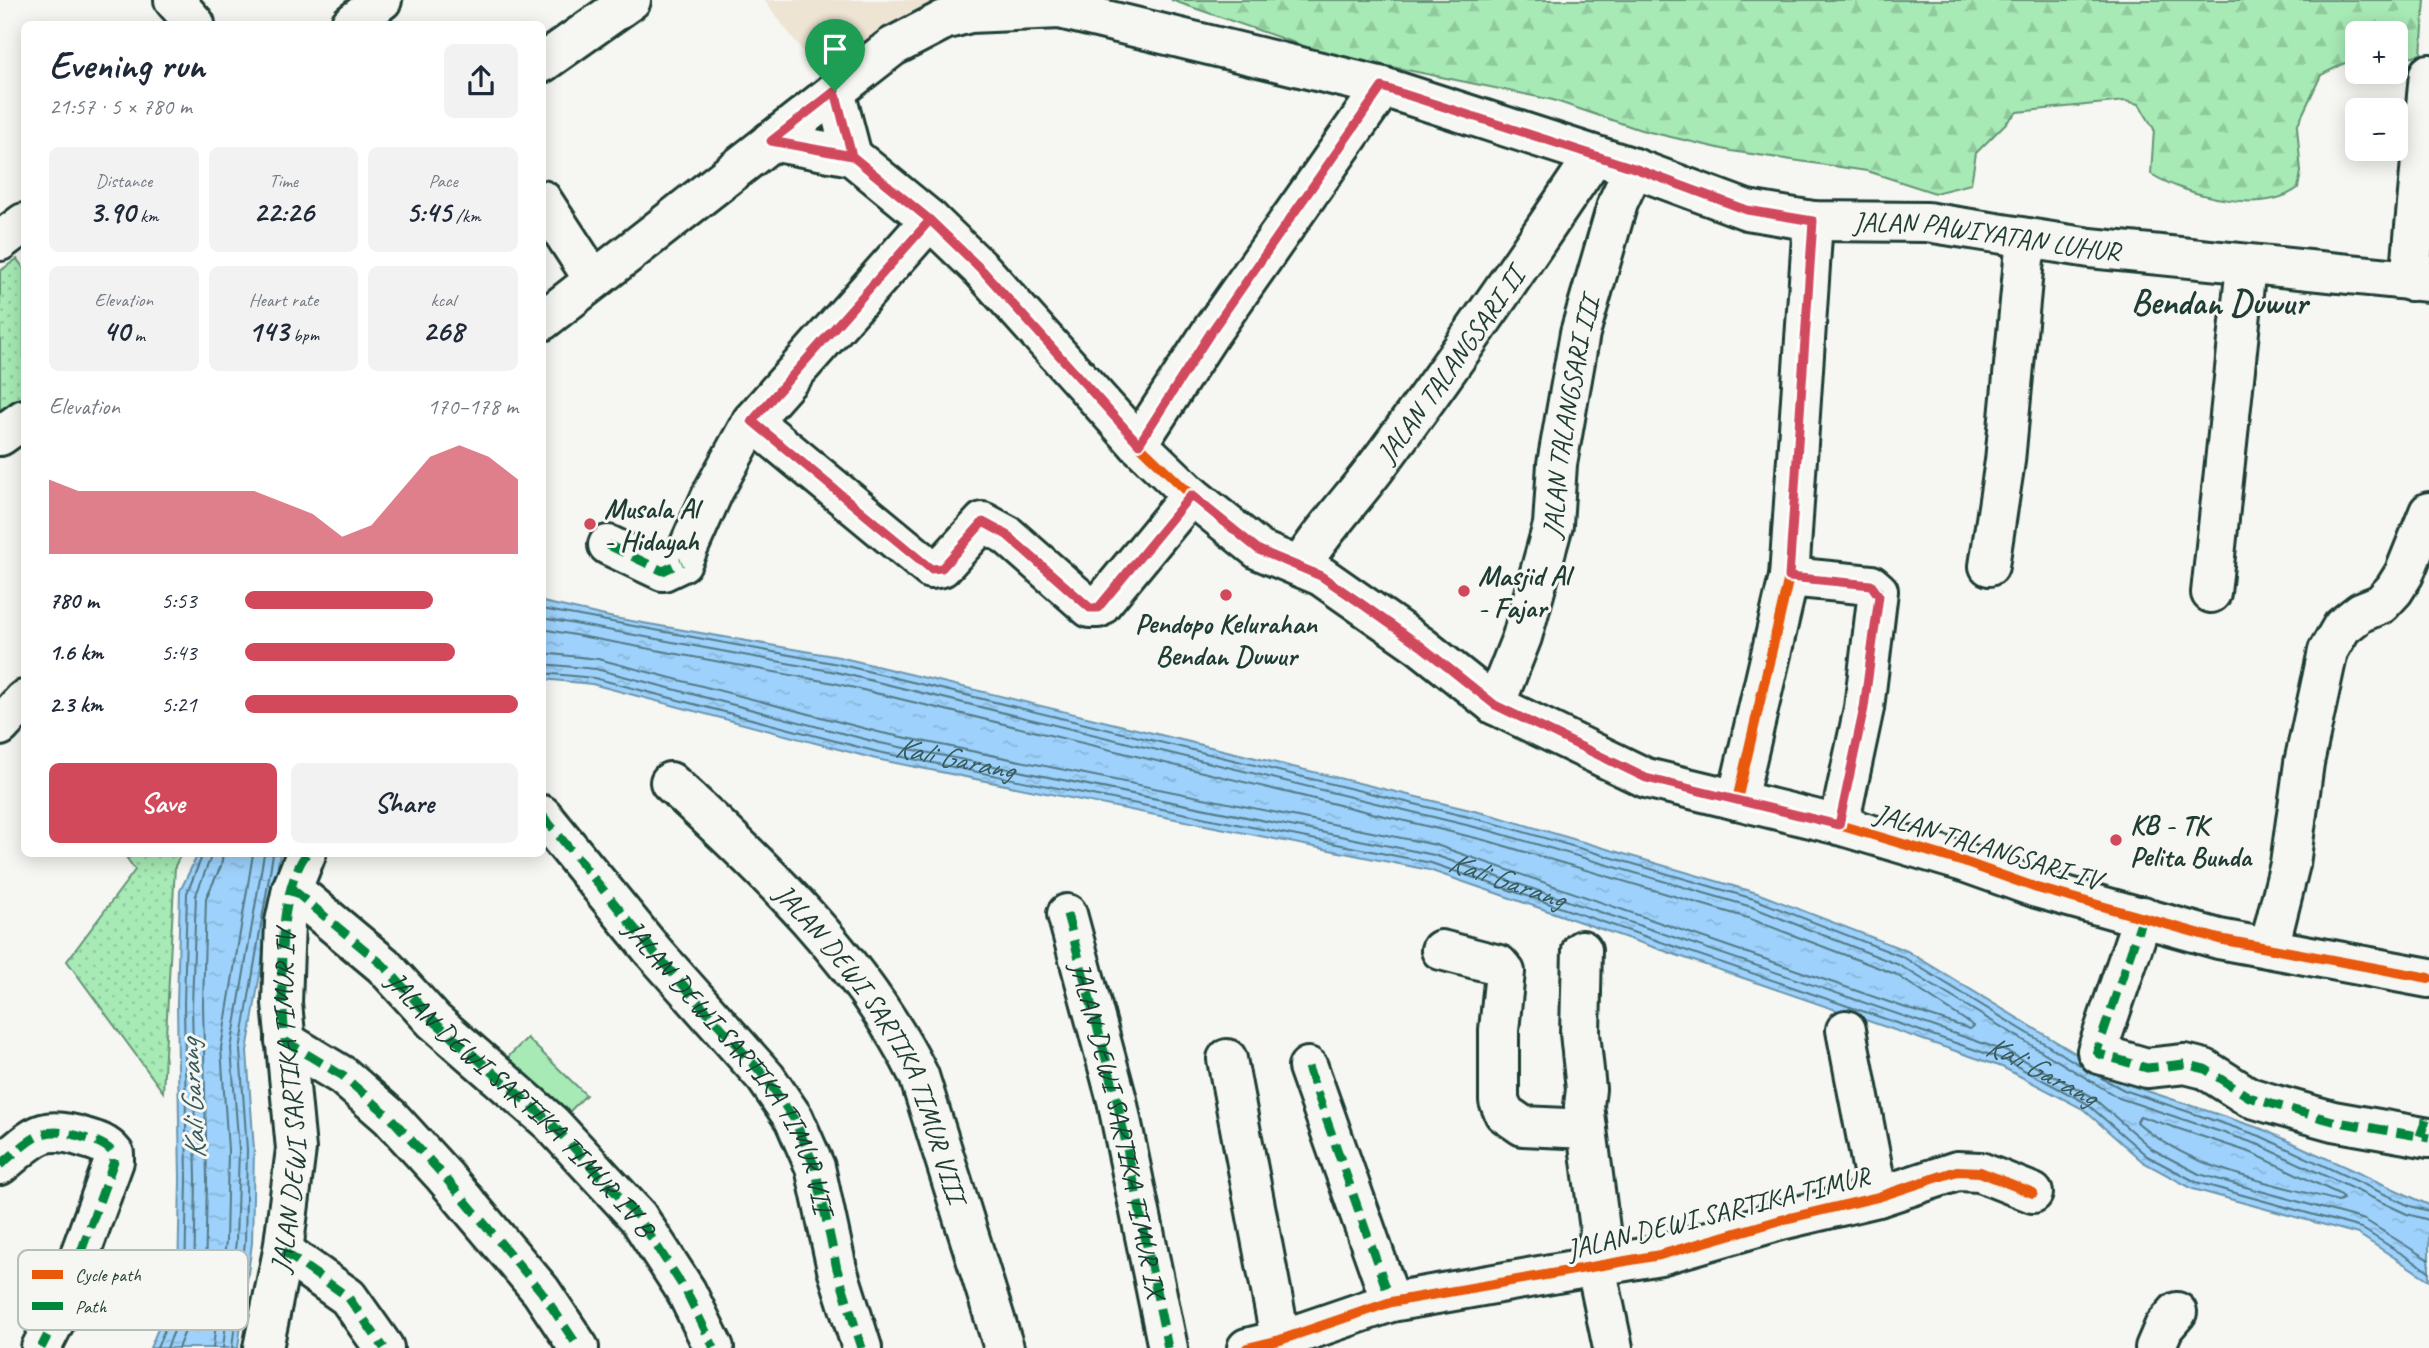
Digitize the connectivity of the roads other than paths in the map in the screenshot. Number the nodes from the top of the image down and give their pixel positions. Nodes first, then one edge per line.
1 (382, 0) edge
2 (631, 0) edge
3 (356, 21) edge
4 (546, 60) edge
5 (2429, 74) edge
6 (1382, 87) junction
7 (835, 91) junction
8 (771, 141) junction
9 (852, 156) junction
10 (1612, 161) junction
11 (546, 206) edge
12 (930, 220) junction
13 (1813, 221) junction
14 (21, 225) edge
15 (2026, 238) junction
16 (0, 241) edge
17 (2246, 266) junction
18 (594, 280) junction
19 (2420, 282) edge
20 (546, 318) edge
21 (21, 421) edge
22 (752, 421) junction
23 (0, 436) edge
24 (1139, 444) junction
25 (1191, 495) junction
26 (2429, 512) edge
27 (608, 545) dead end
28 (1989, 566) dead end
29 (1310, 572) junction
30 (1789, 577) junction
31 (2211, 593) dead end
32 (21, 703) edge
33 (1495, 705) junction
34 (0, 726) edge
35 (670, 782) dead end
36 (1737, 800) junction
37 (546, 820) edge
38 (1839, 825) junction
39 (299, 871) edge
40 (1067, 914) dead end
41 (2143, 916) junction
42 (2269, 948) junction
43 (1441, 950) dead end
44 (1582, 950) dead end
45 (2429, 978) edge
46 (1846, 1030) dead end
47 (285, 1041) junction
48 (1227, 1059) dead end
49 (1308, 1067) dead end
50 (1587, 1129) junction
51 (2426, 1129) edge
52 (0, 1165) edge
53 (2033, 1193) dead end
54 (1878, 1197) junction
55 (82, 1250) edge
56 (283, 1251) junction
57 (1597, 1268) junction
58 (1391, 1302) junction
59 (2177, 1312) dead end
60 (50, 1330) edge
61 (1269, 1345) edge
62 (41, 1348) edge
63 (263, 1348) edge
64 (384, 1348) edge
65 (579, 1348) edge
66 (714, 1348) edge
67 (862, 1348) edge
68 (1004, 1348) edge
69 (1168, 1348) edge
70 (1613, 1348) edge
71 (2155, 1348) edge

1 - 3 street
2 - 4 street
5 - 19 street
6 - 7 street, JALAN PAWIYATAN LUHUR
6 - 10 street, JALAN PAWIYATAN LUHUR
6 - 24 street
7 - 8 street, JALAN PAWIYATAN LUHUR
7 - 9 street
8 - 9 street
8 - 18 street, JALAN PAWIYATAN LUHUR
9 - 12 street, JALAN TALANGSARI IV
10 - 13 street, JALAN PAWIYATAN LUHUR
10 - 29 street, JALAN TALANGSARI II
10 - 33 street, JALAN TALANGSARI III
11 - 18 street
12 - 22 street
12 - 24 street, JALAN TALANGSARI IV
13 - 15 street, JALAN PAWIYATAN LUHUR
13 - 30 street
14 - 16 street
15 - 17 street, JALAN PAWIYATAN LUHUR
15 - 28 street
17 - 19 street, JALAN PAWIYATAN LUHUR
17 - 31 street
18 - 20 street, JALAN PAWIYATAN LUHUR
21 - 23 street
22 - 25 street
22 - 27 street
24 - 25 street, JALAN TALANGSARI IV
25 - 29 street, JALAN TALANGSARI IV
26 - 42 street
29 - 33 street, JALAN TALANGSARI IV
30 - 36 street
30 - 38 street
32 - 34 street
33 - 36 street, JALAN TALANGSARI IV
35 - 68 street, JALAN DEWI SARTIKA TIMUR VIII
36 - 38 street, JALAN TALANGSARI IV
37 - 67 street, JALAN DEWI SARTIKA TIMUR VII
38 - 41 street, JALAN TALANGSARI IV
39 - 47 street, JALAN DEWI SARTIKA TIMUR IV
39 - 66 street, JALAN DEWI SARTIKA TIMUR IV B
40 - 69 street, JALAN DEWI SARTIKA TIMUR IX
41 - 42 street, JALAN TALANGSARI IV
41 - 51 street
42 - 45 street, JALAN TALANGSARI IV
43 - 50 street
44 - 50 street
46 - 54 street
47 - 56 street, JALAN DEWI SARTIKA TIMUR IV
47 - 65 street
48 - 61 street
49 - 58 street
50 - 57 street
52 - 55 street
53 - 54 street, JALAN DEWI SARTIKA TIMUR
54 - 57 street, JALAN DEWI SARTIKA TIMUR
56 - 63 street, JALAN DEWI SARTIKA TIMUR IV
56 - 64 street
57 - 58 street, JALAN DEWI SARTIKA TIMUR
57 - 70 street
58 - 61 street, JALAN DEWI SARTIKA TIMUR
59 - 71 street
60 - 62 street

